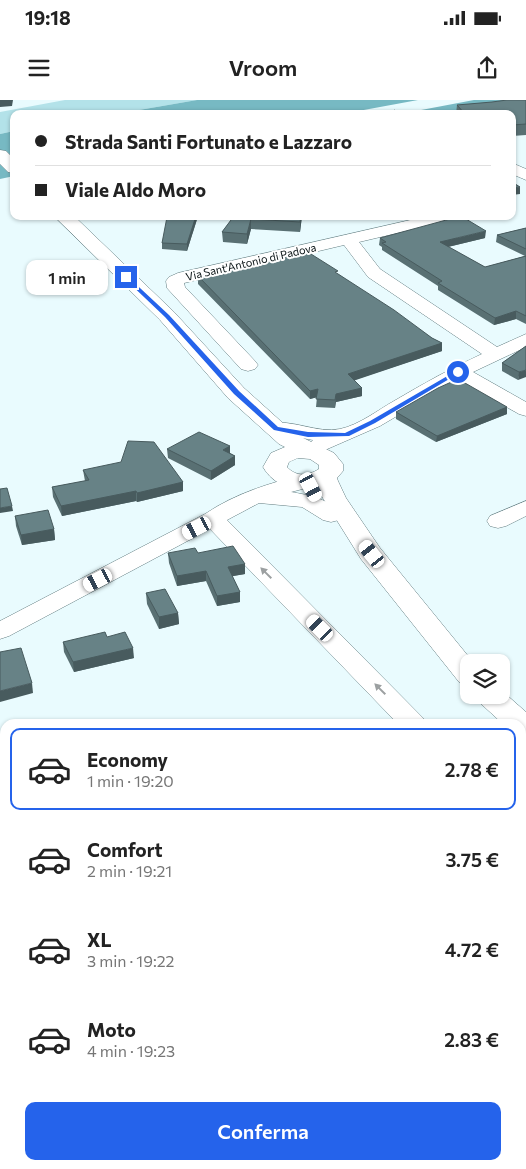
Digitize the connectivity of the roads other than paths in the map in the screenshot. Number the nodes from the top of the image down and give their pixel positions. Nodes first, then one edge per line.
1 (0, 155) edge
2 (10, 164) edge
3 (433, 220) edge
4 (71, 223) edge
5 (348, 239) junction
6 (526, 340) edge
7 (496, 354) junction
8 (248, 365) dead end
9 (458, 372) junction
10 (236, 392) junction
11 (526, 410) edge
12 (276, 428) junction
13 (346, 435) junction
14 (280, 467) junction
15 (316, 470) junction
16 (255, 497) junction
17 (526, 508) edge
18 (331, 515) junction
19 (213, 520) junction
20 (498, 521) dead end
21 (360, 540) junction
22 (0, 631) edge
23 (460, 665) edge
24 (499, 704) edge
25 (409, 719) edge
26 (516, 719) edge

1 - 2 main road
3 - 5 street, Via Sant'Antonio di Padova
4 - 10 main road
5 - 7 street
5 - 8 street, Via Sant'Antonio di Padova
6 - 7 street
7 - 9 street
9 - 11 street
9 - 13 street
10 - 12 main road
10 - 14 main road
12 - 13 street
12 - 15 main road
13 - 15 street
14 - 15 main road
14 - 16 street
15 - 16 street
15 - 18 main road
15 - 21 main road
16 - 18 street
16 - 19 street
17 - 20 street
18 - 21 main road
19 - 22 street
25 -> 19 street
21 - 23 main road
24 - 26 main road

